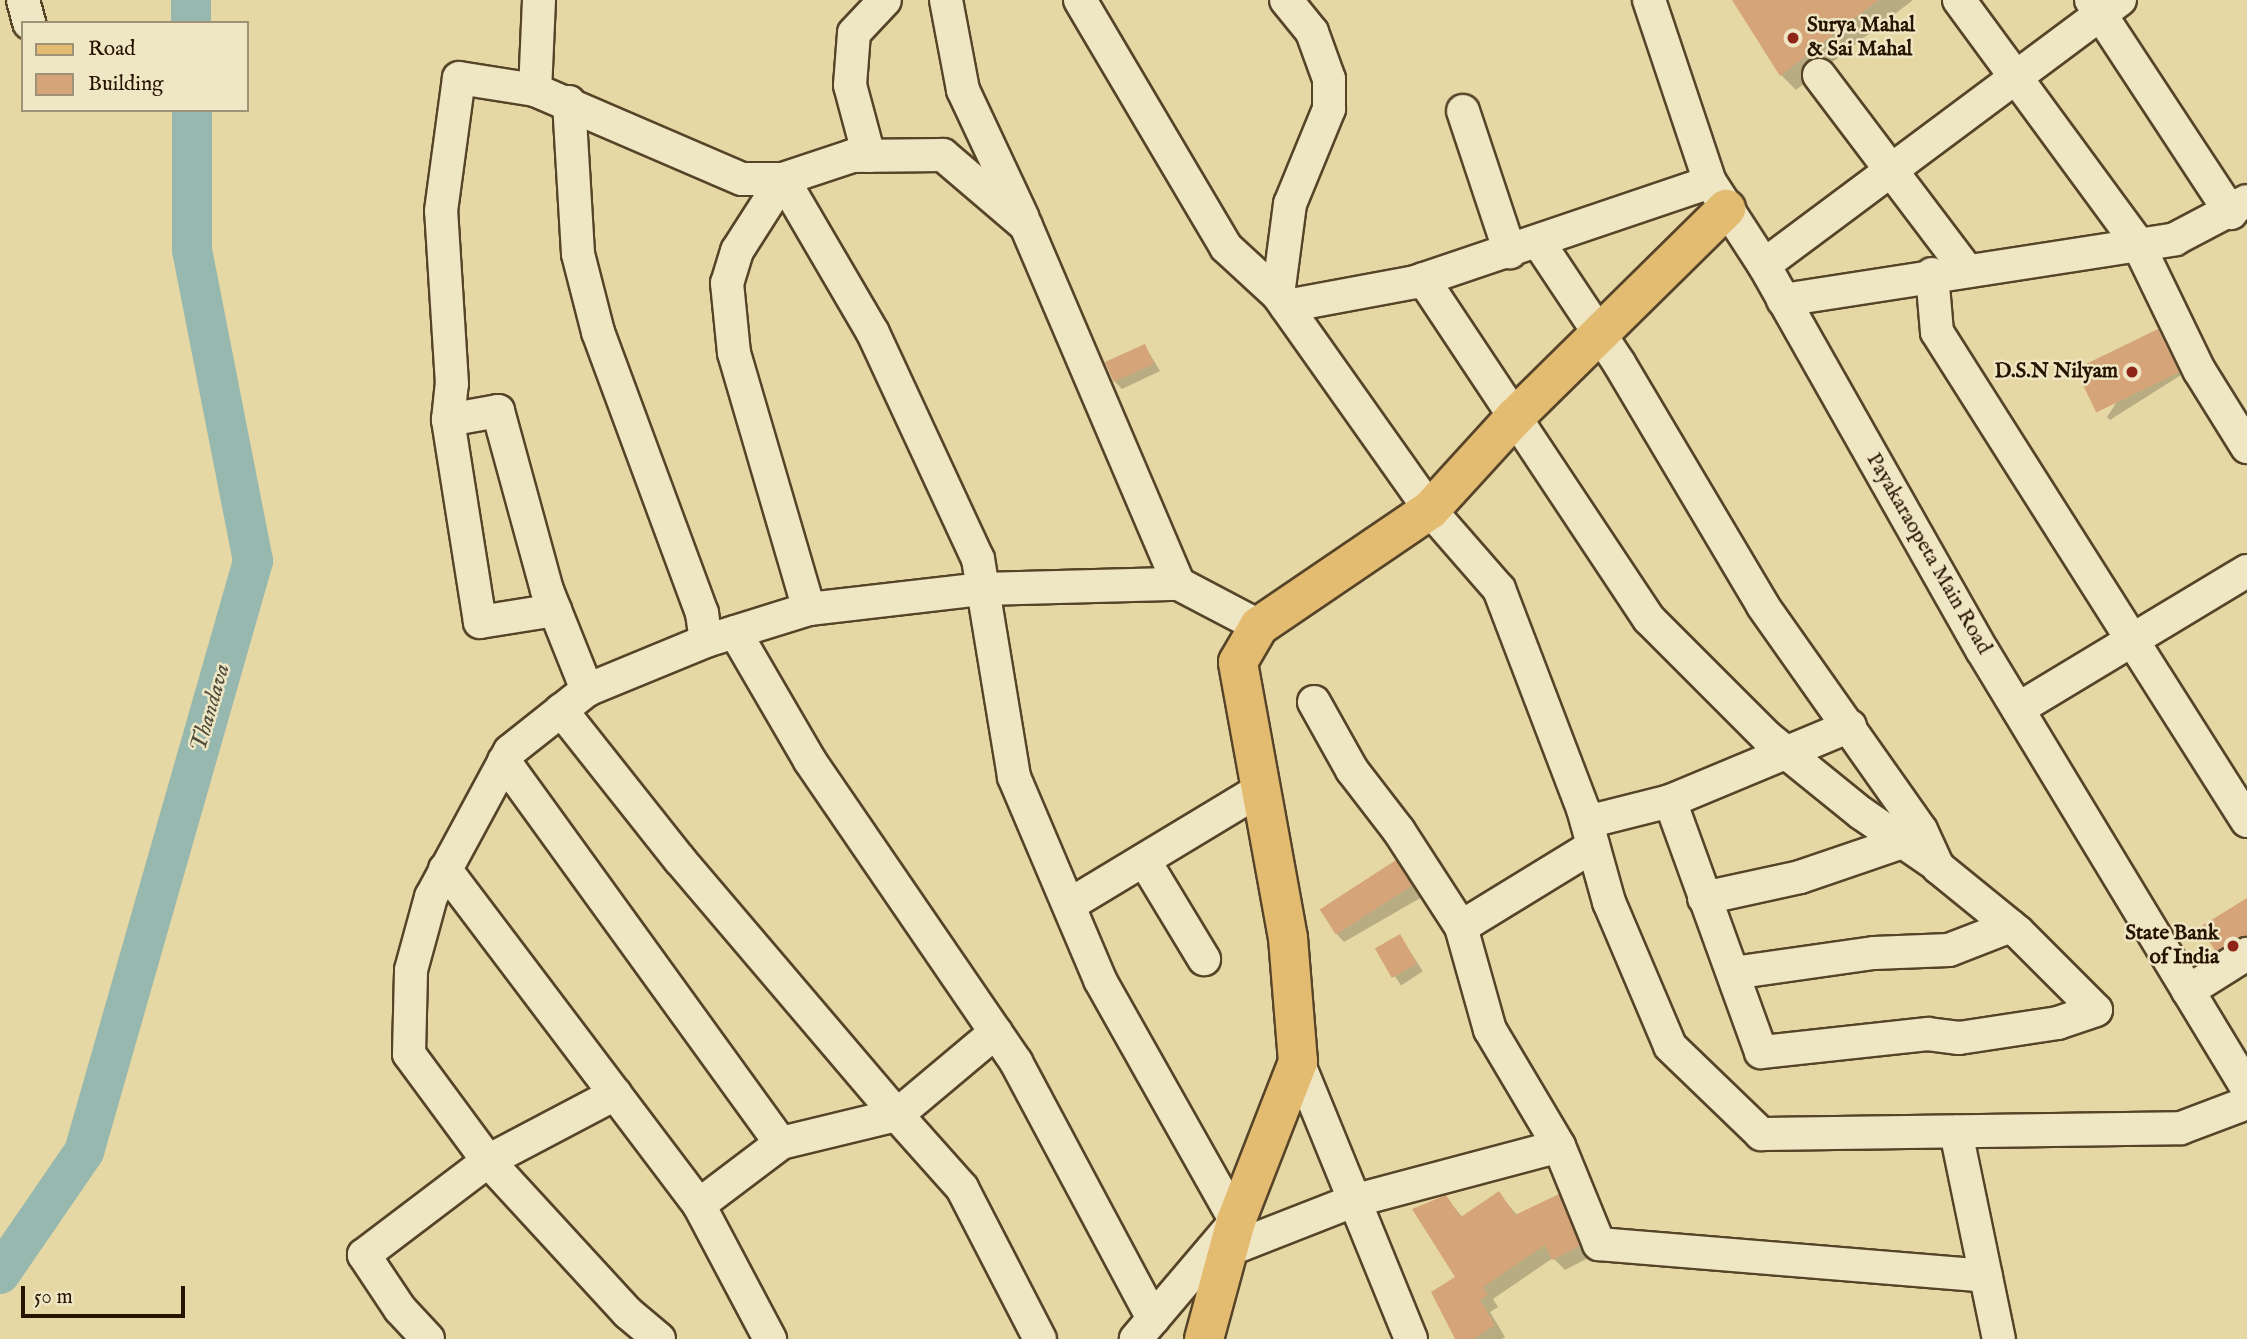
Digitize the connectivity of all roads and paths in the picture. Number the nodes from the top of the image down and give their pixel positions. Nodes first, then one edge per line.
1 (23, 0) edge
2 (539, 0) edge
3 (885, 0) edge
4 (946, 0) edge
5 (1080, 0) edge
6 (1286, 0) edge
7 (1649, 0) edge
8 (1959, 0) edge
9 (2104, 5) edge
10 (28, 21) edge
11 (1819, 75) dead end
12 (2015, 78) junction
13 (535, 90) junction
14 (569, 102) junction
15 (1463, 111) dead end
16 (869, 156) junction
17 (1891, 169) junction
18 (783, 179) junction
19 (1718, 196) junction
20 (2239, 207) edge
21 (1026, 226) junction
22 (2138, 244) junction
23 (1524, 247) junction
24 (1765, 265) junction
25 (1965, 268) junction
26 (1932, 274) junction
27 (1423, 279) junction
28 (1783, 300) junction
29 (1282, 301) junction
30 (1598, 334) junction
31 (1514, 418) junction
32 (448, 420) junction
33 (2247, 447) edge
34 (1430, 510) junction
35 (2247, 571) edge
36 (1179, 584) junction
37 (983, 589) junction
38 (809, 609) junction
39 (555, 610) junction
40 (1259, 626) junction
41 (720, 637) junction
42 (2133, 640) junction
43 (586, 690) junction
44 (1314, 702) dead end
45 (2018, 709) junction
46 (561, 710) junction
47 (1850, 726) junction
48 (1786, 753) junction
49 (504, 761) junction
50 (1261, 789) junction
51 (1670, 801) junction
52 (2247, 821) edge
53 (1590, 834) junction
54 (1902, 842) junction
55 (1144, 860) junction
56 (1938, 867) junction
57 (445, 870) junction
58 (1704, 898) junction
59 (1069, 905) junction
60 (2011, 926) junction
61 (1461, 927) junction
62 (2247, 954) edge
63 (1204, 959) dead end
64 (1733, 973) junction
65 (2188, 991) junction
66 (996, 1032) junction
67 (1298, 1062) junction
68 (2247, 1088) edge
69 (615, 1094) junction
70 (2247, 1103) edge
71 (897, 1115) junction
72 (1956, 1132) junction
73 (781, 1143) junction
74 (1559, 1146) junction
75 (488, 1161) junction
76 (1353, 1201) junction
77 (699, 1205) junction
78 (1232, 1235) junction
79 (1986, 1276) junction
80 (1144, 1329) edge
81 (428, 1339) edge
82 (659, 1339) edge
83 (770, 1339) edge
84 (1040, 1339) edge
85 (1204, 1339) edge
86 (1411, 1339) edge
87 (1999, 1339) edge

1 - 10 street
2 - 13 street
3 - 16 street
4 - 21 street
5 - 29 street
6 - 29 street
7 - 19 street, Payakaraopeta Main Road
8 - 12 street
9 - 12 street
9 - 20 street
11 - 17 street
12 - 17 street
12 - 22 street
13 - 14 street
13 - 32 street
14 - 18 street
14 - 41 street
15 - 23 street
16 - 18 street
16 - 21 street
17 - 24 street
17 - 25 street
18 - 37 street
18 - 38 street
19 - 23 street
19 - 24 street, Payakaraopeta Main Road
19 - 30 main road
20 - 22 street
21 - 36 street
22 - 25 street
22 - 33 street
23 - 27 street
23 - 30 street
24 - 28 street, Payakaraopeta Main Road
25 - 26 street
26 - 28 street
26 - 42 street
27 - 29 street
27 - 31 street
28 - 45 street, Payakaraopeta Main Road
29 - 34 street
30 - 31 main road
30 - 47 street
31 - 34 main road
31 - 48 street
32 - 39 street
32 - 39 street
34 - 40 main road
34 - 53 street
35 - 42 street
36 - 37 street
36 - 40 street
37 - 38 street
37 - 59 street
38 - 41 street
39 - 43 street
40 - 50 main road
41 - 43 street
41 - 66 street
42 - 45 street
42 - 52 street
43 - 46 street
44 - 61 street
45 - 65 street, Payakaraopeta Main Road
46 - 49 street
46 - 71 street
47 - 48 street
47 - 56 street
48 - 51 street
48 - 54 street
49 - 57 street
49 - 73 street
50 - 55 street
50 - 67 main road
51 - 53 street
51 - 58 street
53 - 61 street
53 - 72 street
54 - 56 street
54 - 58 street
55 - 59 street
55 - 63 street
56 - 60 street
57 - 69 street
57 - 75 street
58 - 64 street
59 - 78 street
60 - 64 street
60 - 64 street
61 - 74 street
62 - 65 street
65 - 68 street, Payakaraopeta Main Road
66 - 71 street
66 - 80 street
67 - 76 street
67 - 78 main road
69 - 75 street
69 - 77 street
70 - 72 street
71 - 73 street
71 - 84 street
72 - 79 street
73 - 77 street
74 - 76 street
74 - 79 street
75 - 81 street
75 - 82 street
76 - 78 street
76 - 86 street
77 - 83 street
78 - 80 street
78 - 85 main road
79 - 87 street

